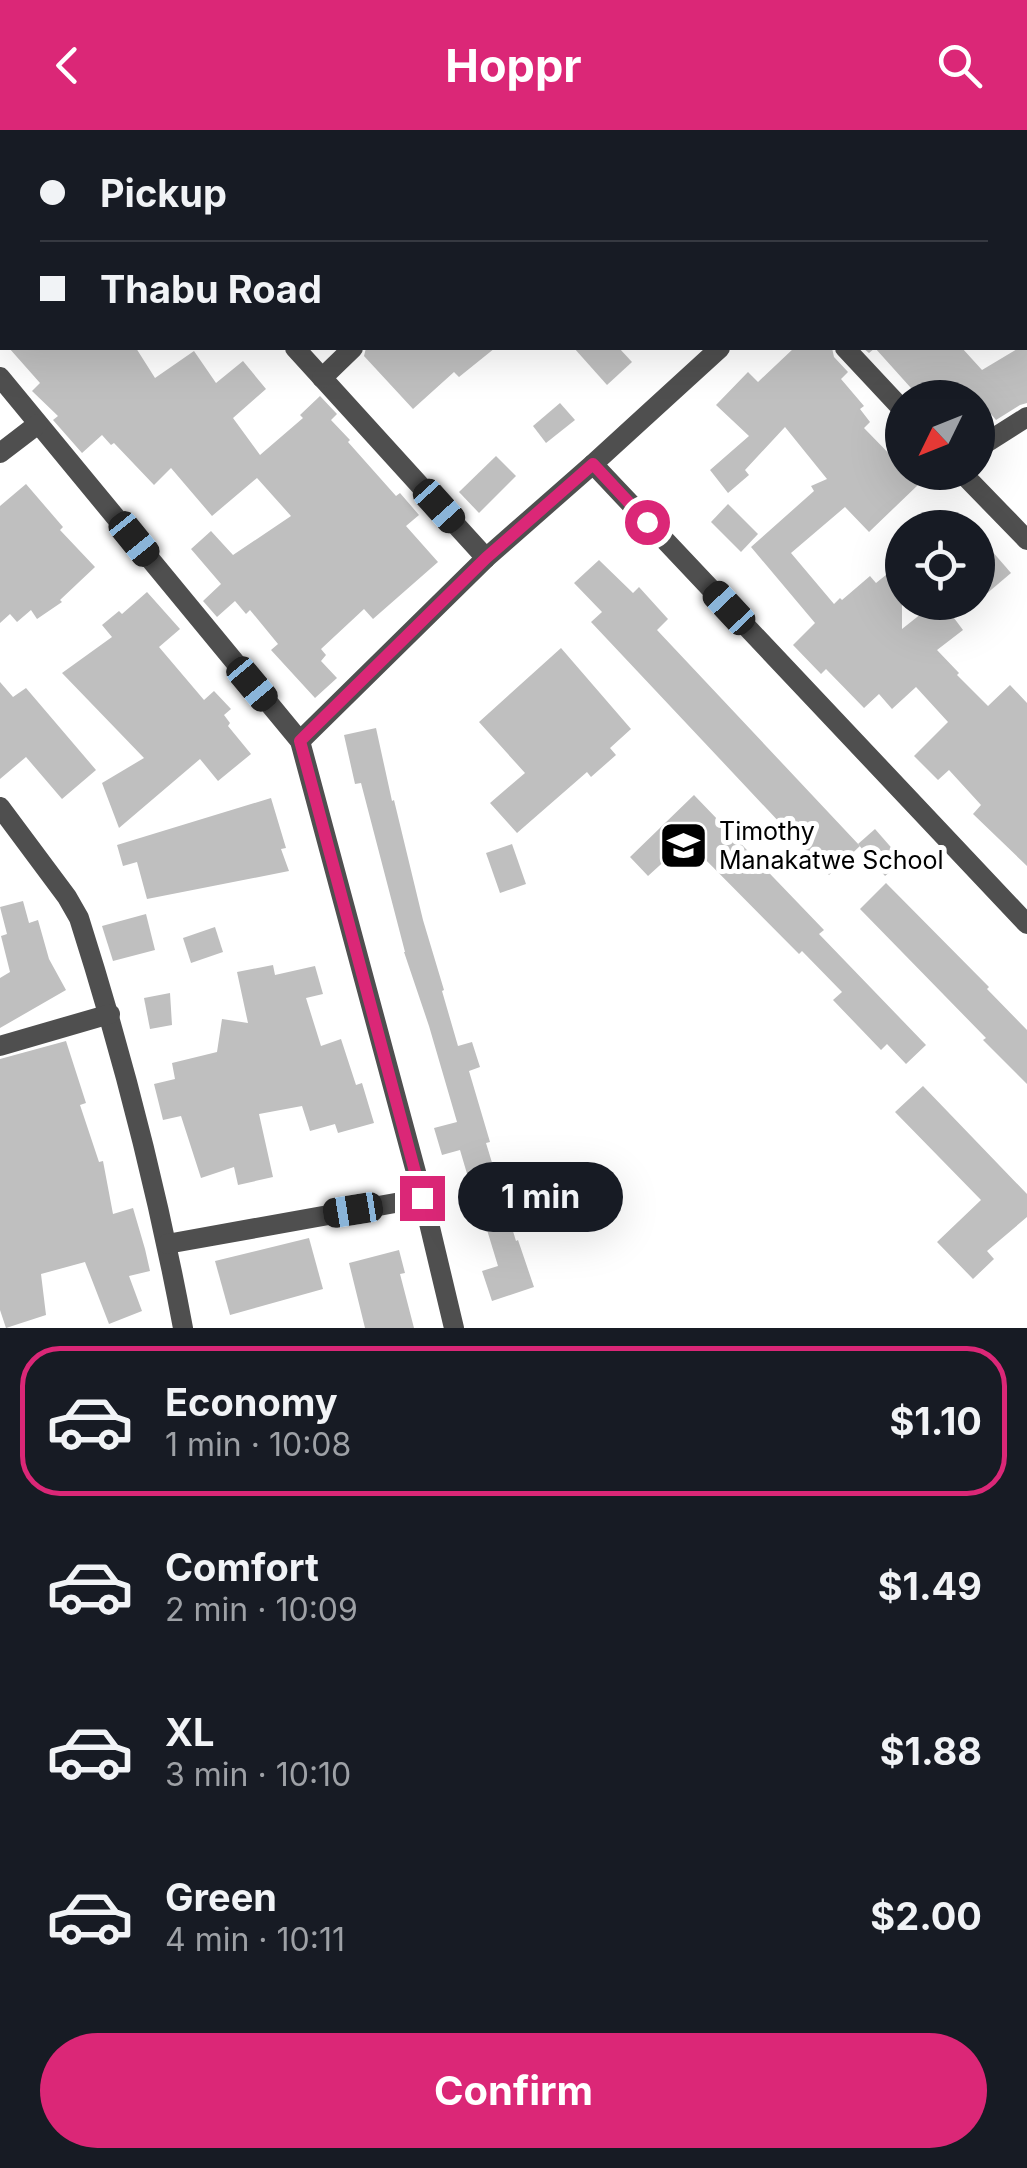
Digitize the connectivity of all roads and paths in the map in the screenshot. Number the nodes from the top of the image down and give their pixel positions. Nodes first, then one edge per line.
1 (297, 350) edge
2 (351, 350) edge
3 (718, 350) edge
4 (847, 350) edge
5 (0, 377) edge
6 (322, 378) junction
7 (885, 391) edge
8 (1027, 417) edge
9 (38, 424) junction
10 (995, 437) edge
11 (0, 454) edge
12 (593, 464) junction
13 (978, 490) edge
14 (1027, 540) edge
15 (486, 558) junction
16 (300, 741) junction
17 (0, 807) edge
18 (1027, 924) edge
19 (110, 1014) junction
20 (0, 1046) edge
21 (422, 1198) junction
22 (167, 1244) junction
23 (183, 1328) edge
24 (454, 1328) edge

1 - 6 street
2 - 6 street
3 - 12 street
4 - 7 street
5 - 9 street
6 - 15 street
8 - 10 street
9 - 11 street
9 - 16 street
12 - 15 street
12 - 18 street
13 - 14 street
15 - 16 street
16 - 21 street
17 - 19 street
19 - 20 street
19 - 22 street
21 - 22 street
21 - 24 street
22 - 23 street

